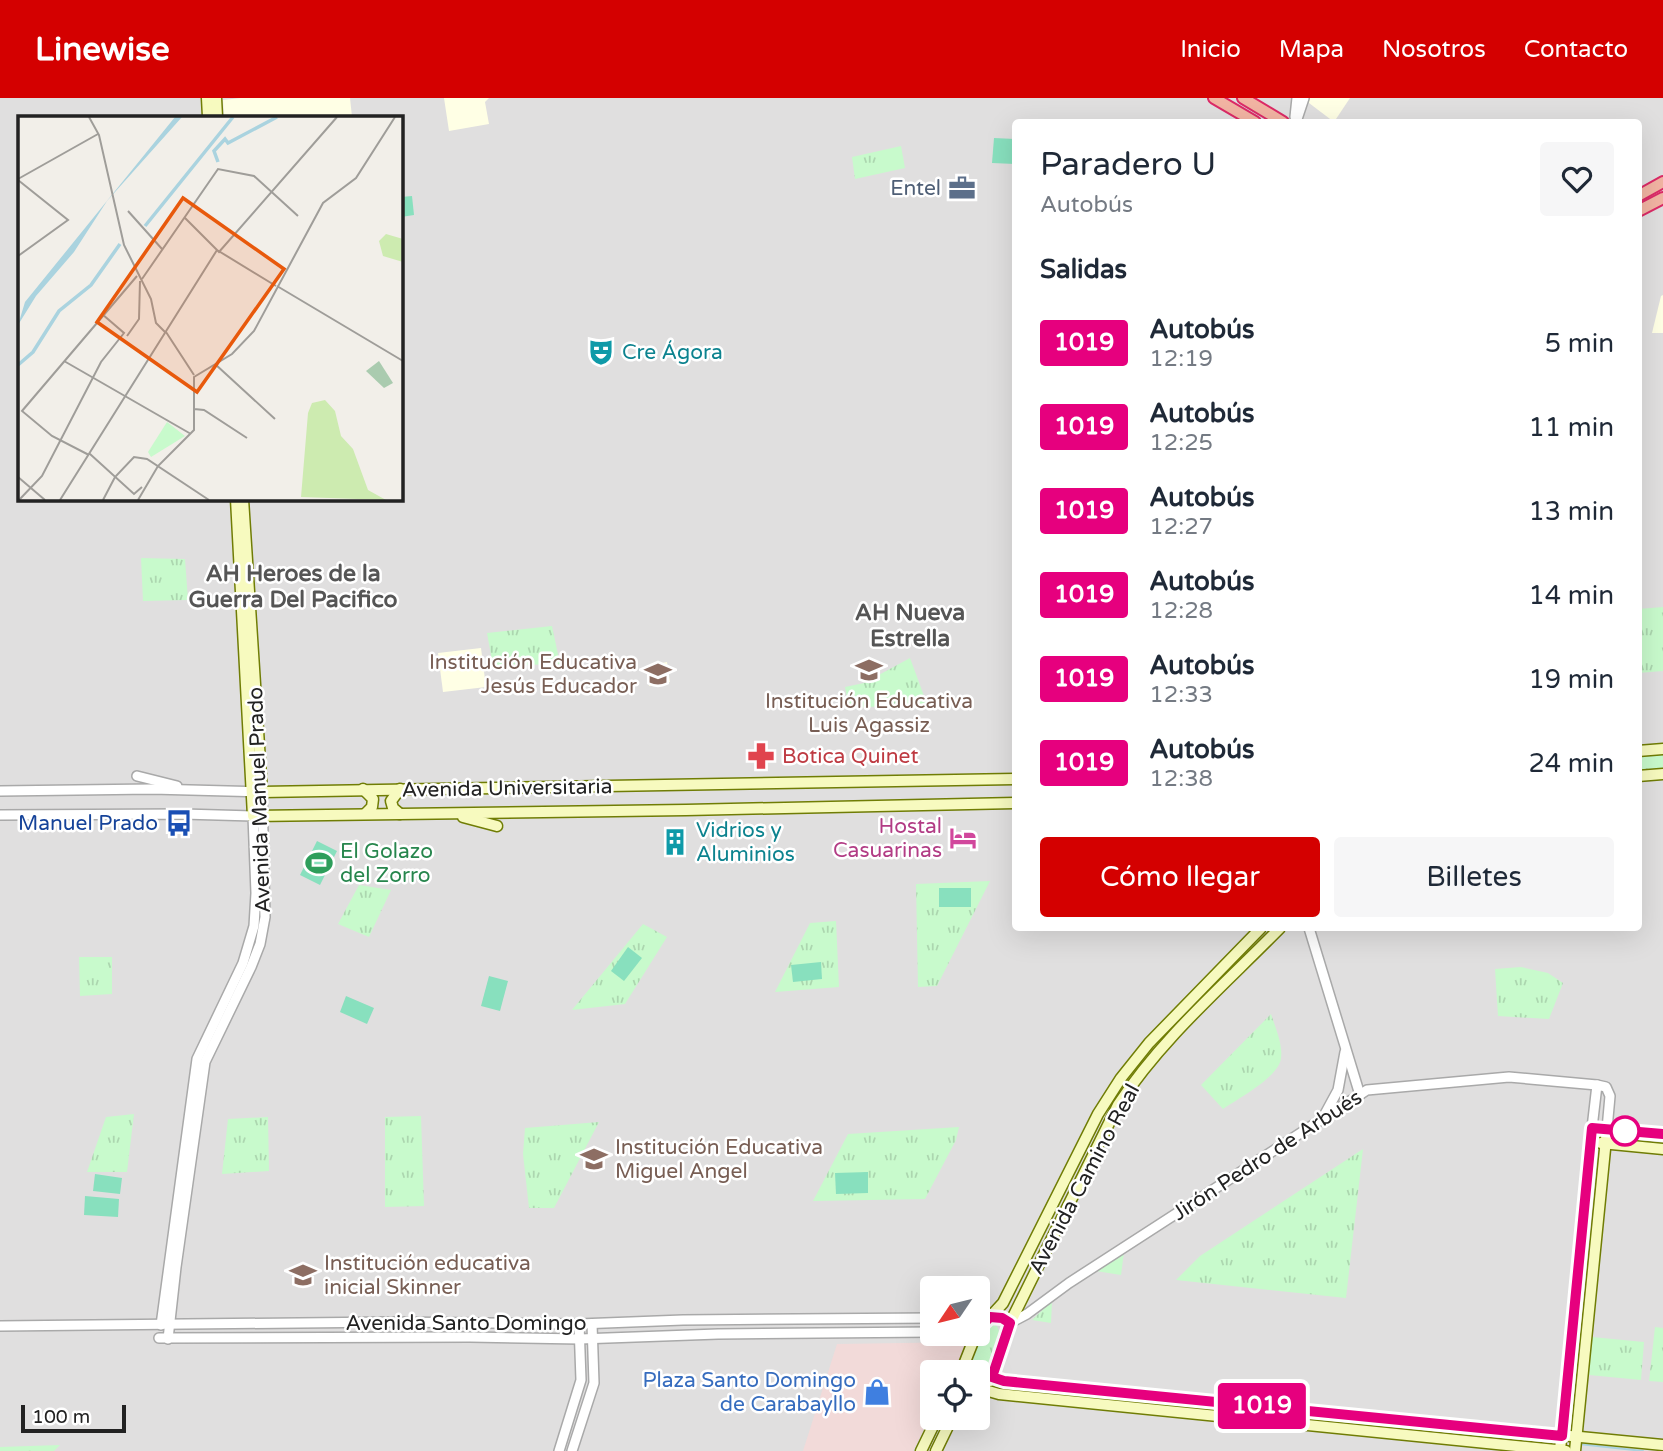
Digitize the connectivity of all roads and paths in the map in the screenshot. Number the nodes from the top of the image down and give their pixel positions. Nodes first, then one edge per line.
1 (206, 98) edge
2 (216, 98) edge
3 (1214, 98) edge
4 (1243, 98) edge
5 (1297, 98) edge
6 (1304, 98) edge
7 (208, 116) edge
8 (217, 116) edge
9 (1250, 119) edge
10 (1278, 119) edge
11 (1295, 119) edge
12 (1296, 119) edge
13 (1663, 182) edge
14 (1642, 194) edge
15 (1663, 198) edge
16 (1642, 209) edge
17 (236, 500) edge
18 (243, 500) edge
19 (1663, 749) edge
20 (1642, 751) edge
21 (1663, 774) edge
22 (137, 776) dead end
23 (1642, 776) edge
24 (1012, 779) edge
25 (363, 789) junction
26 (400, 789) junction
27 (0, 791) edge
28 (196, 791) junction
29 (257, 792) junction
30 (1012, 803) edge
31 (366, 813) junction
32 (400, 814) junction
33 (449, 814) junction
34 (0, 815) edge
35 (258, 816) junction
36 (496, 826) dead end
37 (1258, 931) edge
38 (1277, 931) edge
39 (1310, 931) edge
40 (1345, 1042) junction
41 (1597, 1085) junction
42 (1360, 1094) junction
43 (1322, 1119) junction
44 (1592, 1128) junction
45 (1607, 1129) junction
46 (1663, 1134) edge
47 (1591, 1142) junction
48 (1605, 1144) junction
49 (1663, 1149) edge
50 (990, 1317) joint
51 (920, 1318) edge
52 (1010, 1323) junction
53 (165, 1324) junction
54 (579, 1324) junction
55 (592, 1324) junction
56 (0, 1326) edge
57 (920, 1332) edge
58 (164, 1338) joint
59 (580, 1339) junction
60 (593, 1339) junction
61 (992, 1377) joint
62 (990, 1392) edge
63 (931, 1430) edge
64 (946, 1430) edge
65 (1562, 1436) junction
66 (1576, 1437) junction
67 (1663, 1445) edge
68 (1560, 1450) edge
69 (559, 1451) edge
70 (572, 1451) edge
71 (921, 1451) edge
72 (936, 1451) edge
73 (1566, 1451) edge
74 (1575, 1451) edge

1 - 7 main road
2 - 8 main road
3 - 9 highway
4 - 10 highway
5 - 11 street
6 - 12 street
13 - 14 highway
15 - 16 highway
17 - 29 main road, Avenida Manuel Prado
18 - 29 main road, Avenida Manuel Prado
19 - 20 main road
21 - 23 main road
22 - 28 street
24 - 26 main road, Avenida Universitaria
25 - 26 main road, Avenida Universitaria
25 - 29 main road, Avenida Universitaria
25 - 31 main road
26 - 32 main road
27 - 28 street, Avenida Universitaria
28 - 29 street, Avenida Universitaria
29 - 35 main road, Avenida Manuel Prado
30 - 33 main road, Avenida Universitaria
31 - 32 main road, Avenida Universitaria
31 - 35 main road, Avenida Universitaria
32 - 33 main road, Avenida Universitaria
33 - 36 main road
34 - 35 street, Avenida Universitaria
35 - 53 street, Avenida Manuel Prado
37 - 50 main road, Avenida Camino Real
38 - 52 main road, Avenida Camino Real
39 - 40 street
40 - 42 street
40 - 43 street
41 - 42 street, Jirón Pedro de Arbués
41 - 44 street
41 - 45 street
42 - 43 street, Jirón Pedro de Arbués
43 - 52 street, Jirón Pedro de Arbués
44 - 45 main road
44 - 47 main road
45 - 46 main road
45 - 48 main road
47 - 48 main road
47 - 65 main road
48 - 49 main road
48 - 66 main road
50 - 52 main road
51 - 55 street, Avenida Santo Domingo
52 - 61 main road, Avenida Camino Real
53 - 54 street, Avenida Santo Domingo
53 - 56 street, Avenida Santo Domingo
53 - 58 street, Avenida Manuel Prado
54 - 55 street, Avenida Santo Domingo
54 - 59 street
55 - 60 street
57 - 60 street, Avenida Santo Domingo
58 - 59 street, Avenida Santo Domingo
59 - 60 street, Avenida Santo Domingo
59 - 69 street
60 - 70 street
61 - 65 main road
62 - 68 main road
63 - 71 main road
64 - 72 main road
65 - 66 main road
65 - 68 main road
66 - 67 main road
66 - 74 main road
68 - 73 main road

